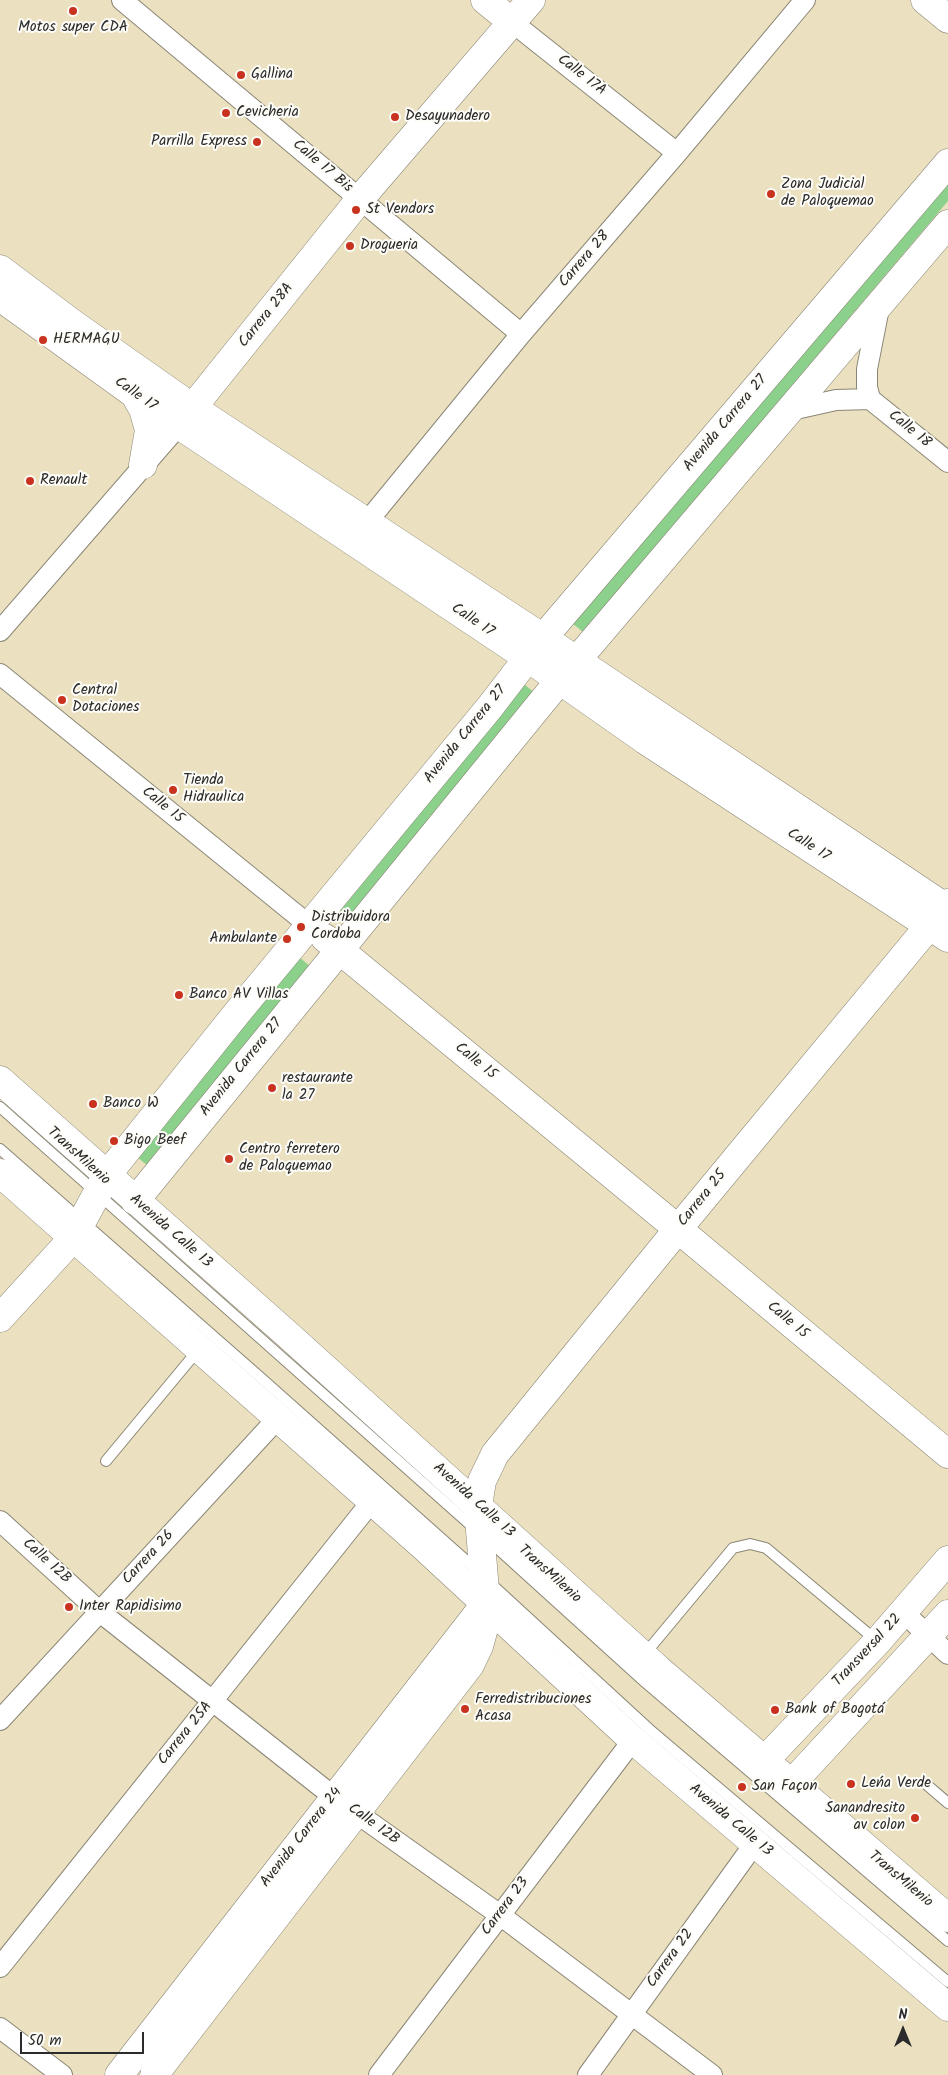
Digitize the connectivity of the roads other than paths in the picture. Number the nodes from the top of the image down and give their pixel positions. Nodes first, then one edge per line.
1 (122, 0) edge
2 (485, 0) edge
3 (531, 0) edge
4 (805, 0) edge
5 (925, 0) edge
6 (948, 19) edge
7 (512, 22) junction
8 (678, 153) junction
9 (948, 163) edge
10 (360, 199) junction
11 (948, 224) edge
12 (0, 269) edge
13 (0, 297) edge
14 (880, 304) junction
15 (521, 334) junction
16 (135, 395) junction
17 (870, 399) junction
18 (791, 410) junction
19 (186, 417) junction
20 (948, 462) edge
21 (142, 465) junction
22 (367, 522) junction
23 (0, 631) edge
24 (535, 648) junction
25 (577, 661) junction
26 (0, 674) edge
27 (559, 681) junction
28 (944, 916) edge
29 (310, 926) junction
30 (338, 950) junction
31 (0, 1080) edge
32 (0, 1107) edge
33 (0, 1149) edge
34 (0, 1173) edge
35 (102, 1185) junction
36 (135, 1201) junction
37 (78, 1229) junction
38 (678, 1229) junction
39 (0, 1318) edge
40 (200, 1348) junction
41 (273, 1424) junction
42 (948, 1454) edge
43 (106, 1461) dead end
44 (372, 1501) junction
45 (478, 1506) junction
46 (0, 1521) edge
47 (480, 1533) junction
48 (948, 1560) edge
49 (485, 1590) junction
50 (100, 1612) junction
51 (904, 1612) junction
52 (948, 1614) edge
53 (878, 1641) junction
54 (939, 1645) edge
55 (644, 1655) junction
56 (212, 1702) junction
57 (0, 1720) edge
58 (633, 1740) junction
59 (765, 1760) junction
60 (792, 1783) junction
61 (927, 1785) dead end
62 (334, 1797) junction
63 (948, 1803) edge
64 (357, 1813) junction
65 (755, 1843) junction
66 (255, 1899) junction
67 (500, 1915) junction
68 (277, 1916) junction
69 (948, 1918) edge
70 (948, 1940) edge
71 (0, 1967) edge
72 (948, 1982) edge
73 (948, 2007) edge
74 (631, 2015) junction
75 (0, 2028) edge
76 (62, 2075) edge
77 (119, 2075) edge
78 (154, 2075) edge
79 (379, 2075) edge
80 (588, 2075) edge
81 (712, 2075) edge

1 - 10 street, Calle 17 Bis
2 - 7 main road, Calle 17A
3 - 7 main road, Carrera 28A
4 - 8 street, Carrera 28
5 - 6 main road
7 - 8 street, Calle 17A
7 - 10 main road, Carrera 28A
8 - 15 street, Carrera 28
9 - 24 main road, Avenida Carrera 27
10 - 15 street, Calle 17 Bis
10 - 19 main road, Carrera 28A
11 - 14 main road, Avenida Carrera 27
12 - 19 main road, Calle 17
13 - 16 main road, Calle 17
14 - 17 street
14 - 18 main road, Avenida Carrera 27
15 - 22 street, Carrera 28
16 - 19 main road, Calle 17
16 - 21 main road
17 - 18 street
17 - 20 street, Calle 18
18 - 25 main road, Avenida Carrera 27
19 - 21 street, Carrera 28A
19 - 22 main road, Calle 17
19 - 24 main road, Calle 17
21 - 23 street, Carrera 28A
22 - 24 main road, Calle 17
24 - 25 main road, Calle 17
24 - 27 main road, Calle 17
24 - 29 main road, Avenida Carrera 27
25 - 27 main road, Avenida Carrera 27
25 - 28 main road, Calle 17
26 - 29 street, Calle 15
27 - 28 main road, Calle 17
27 - 30 main road, Avenida Carrera 27
28 - 38 main road, Carrera 25
29 - 30 main road, Calle 15
29 - 35 main road, Avenida Carrera 27
30 - 36 main road, Avenida Carrera 27
30 - 38 main road, Calle 15
31 - 35 main road, Avenida Calle 13
32 - 35 lane, TransMilenio
33 - 37 lane
34 - 37 main road, Avenida Calle 13
35 - 36 main road, Avenida Calle 13
35 - 37 main road, Avenida Carrera 27
35 - 47 lane, TransMilenio
36 - 45 main road, Avenida Calle 13
37 - 39 main road, Avenida Carrera 27
37 - 40 main road, Avenida Calle 13
37 - 49 lane
38 - 42 main road, Calle 15
38 - 45 main road, Carrera 25
40 - 41 main road, Avenida Calle 13
40 - 43 lane
41 - 44 main road, Avenida Calle 13
41 - 50 street, Carrera 26
44 - 49 main road, Avenida Calle 13
44 - 56 street, Carrera 25A
45 - 47 main road, Avenida Carrera 24
45 - 55 main road, Avenida Calle 13
46 - 50 street, Calle 12B
47 - 49 main road, Avenida Carrera 24
47 - 70 lane, TransMilenio
48 - 51 main road, Transversal 22
49 - 58 main road, Avenida Calle 13
49 - 62 main road, Avenida Carrera 24
49 - 64 main road, Avenida Carrera 24
49 - 72 lane
50 - 56 street, Calle 12B
50 - 57 street, Carrera 26
51 - 53 main road, Transversal 22
51 - 54 street
52 - 54 main road
53 - 55 lane
53 - 59 main road, Transversal 22
54 - 60 main road
55 - 59 main road, Avenida Calle 13
56 - 62 street, Calle 12B
56 - 71 street, Carrera 25A
58 - 65 main road, Avenida Calle 13
58 - 67 street, Carrera 23
59 - 60 main road, Avenida Calle 13
60 - 69 main road, Avenida Calle 13
61 - 63 lane
62 - 64 street, Calle 12B
62 - 66 main road, Avenida Carrera 24
64 - 67 street, Calle 12B
64 - 68 main road, Avenida Carrera 24
65 - 73 main road, Avenida Calle 13
65 - 74 street, Carrera 22
66 - 68 main road
66 - 77 main road, Avenida Carrera 24
67 - 74 street, Calle 12B
67 - 79 street, Carrera 23
68 - 78 main road, Avenida Carrera 24
74 - 80 street, Carrera 22
74 - 81 street, Calle 12B
75 - 76 street

